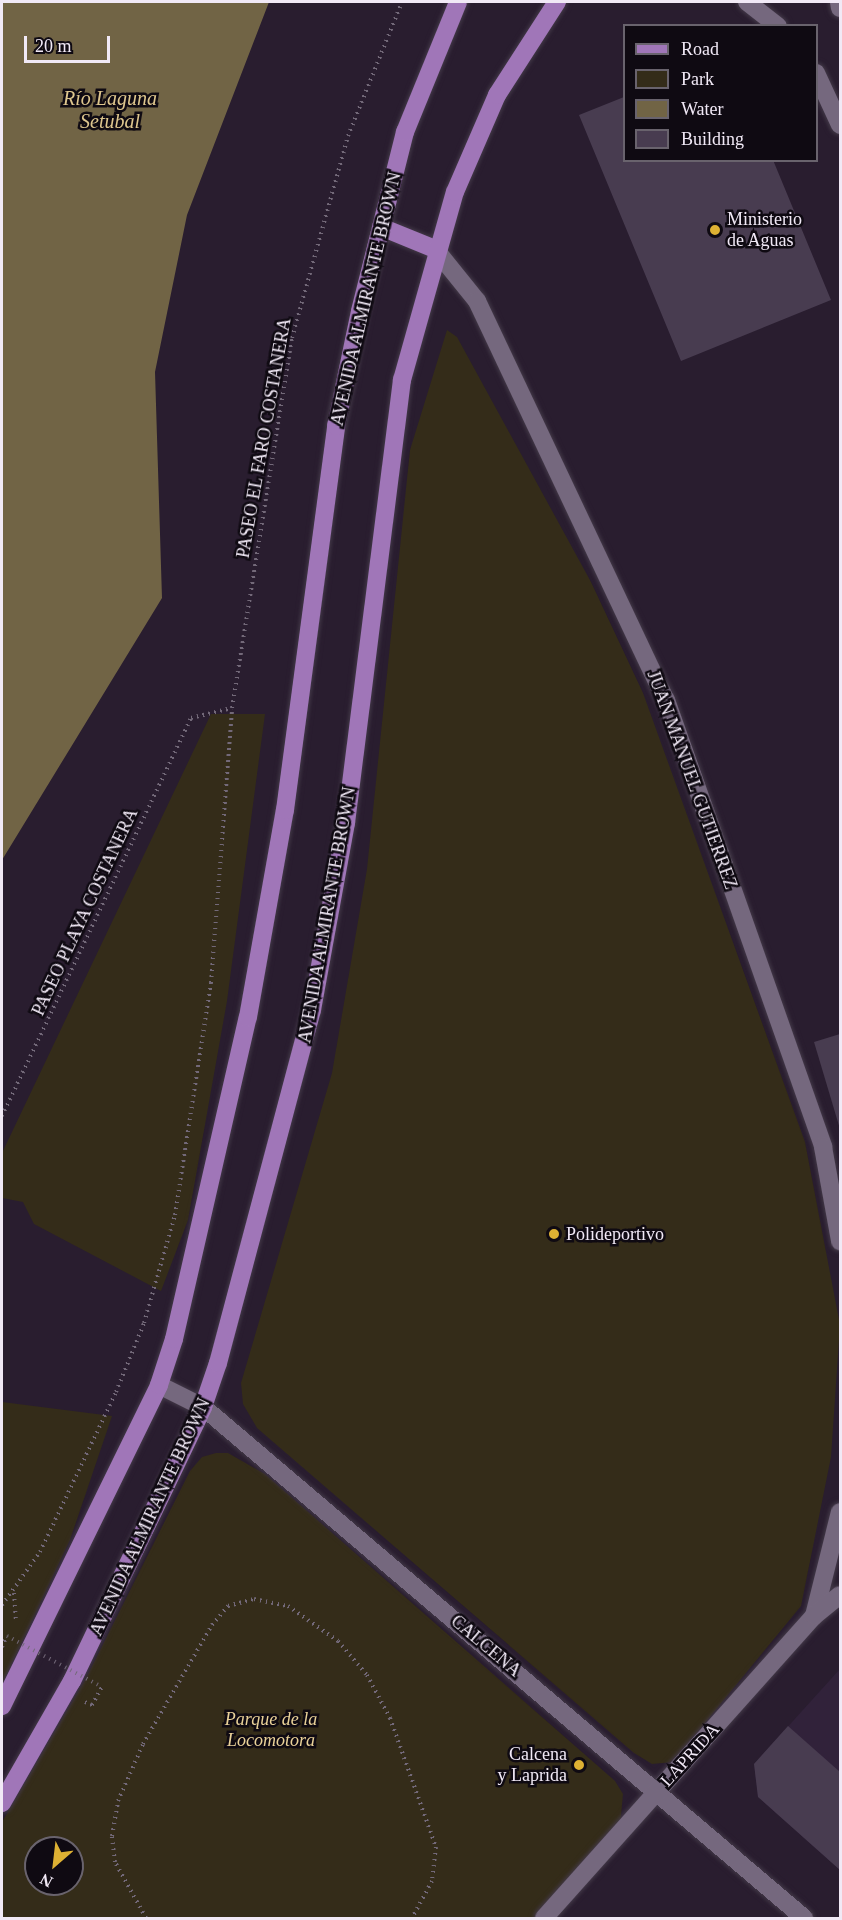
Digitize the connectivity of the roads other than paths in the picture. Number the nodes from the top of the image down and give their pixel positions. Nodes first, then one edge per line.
1 (458, 2) edge
2 (557, 2) edge
3 (747, 2) edge
4 (839, 2) edge
5 (840, 8) edge
6 (775, 24) edge
7 (818, 77) edge
8 (840, 125) edge
9 (381, 227) junction
10 (435, 249) junction
11 (840, 1241) edge
12 (159, 1385) junction
13 (203, 1407) junction
14 (840, 1512) edge
15 (840, 1595) edge
16 (814, 1616) junction
17 (2, 1706) edge
18 (658, 1791) junction
19 (2, 1803) edge
20 (544, 1918) edge
21 (804, 1918) edge

1 - 9 main road, AVENIDA ALMIRANTE BROWN
2 - 10 main road, AVENIDA ALMIRANTE BROWN
3 - 6 street
4 - 5 street
7 - 8 street
9 - 10 main road
9 - 12 main road, AVENIDA ALMIRANTE BROWN
10 - 11 street, JUAN MANUEL GUTIERREZ
10 - 13 main road, AVENIDA ALMIRANTE BROWN
12 - 13 street, CALCENA
12 - 17 main road, AVENIDA ALMIRANTE BROWN
13 - 18 street, CALCENA
13 - 19 main road, AVENIDA ALMIRANTE BROWN
14 - 16 street
15 - 16 street, LAPRIDA
16 - 18 street, LAPRIDA
18 - 20 street, LAPRIDA
18 - 21 street, CALCENA

